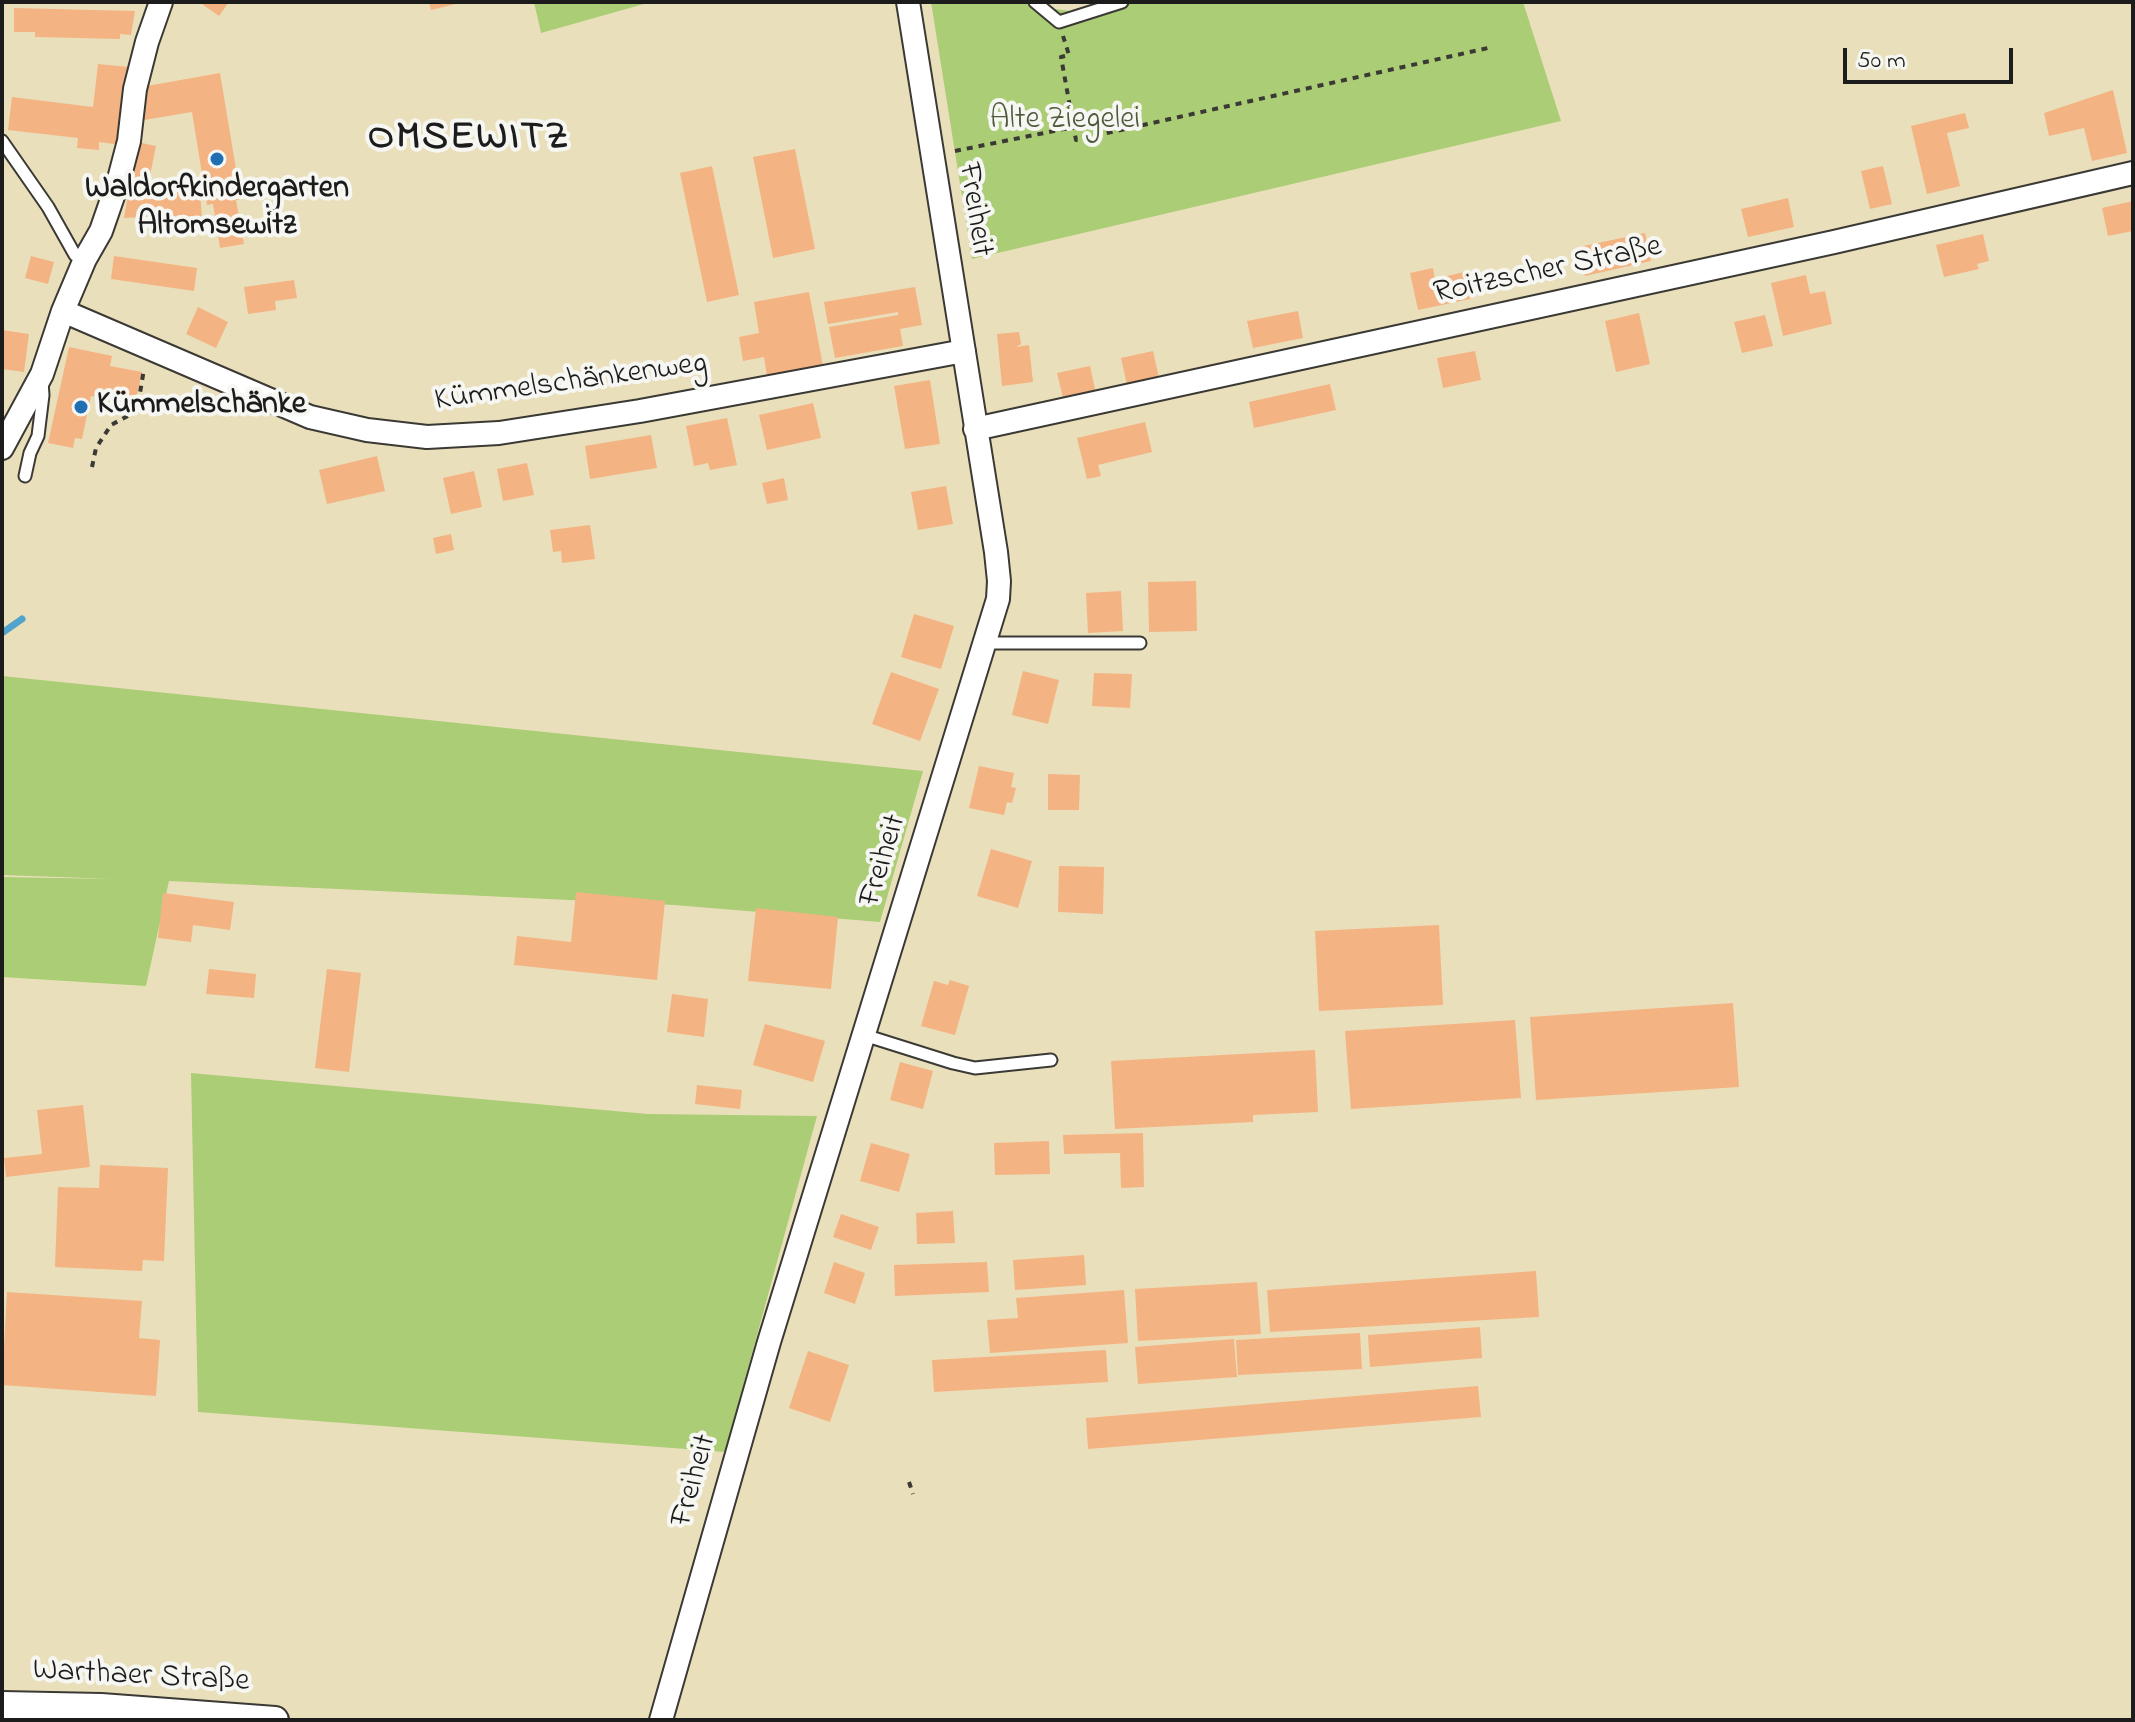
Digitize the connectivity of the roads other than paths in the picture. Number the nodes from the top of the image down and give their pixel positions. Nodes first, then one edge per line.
1 (161, 2) edge
2 (908, 2) edge
3 (1035, 2) edge
4 (1122, 2) edge
5 (2, 141) edge
6 (2133, 173) edge
7 (85, 259) junction
8 (63, 311) junction
9 (964, 351) junction
10 (42, 374) junction
11 (975, 429) junction
12 (2, 448) edge
13 (25, 476) dead end
14 (985, 643) junction
15 (1140, 643) dead end
16 (864, 1035) junction
17 (1051, 1060) dead end
18 (2, 1705) edge
19 (275, 1720) edge
20 (661, 1720) edge

1 - 7 street
2 - 9 street, Freiheit
3 - 4 lane
5 - 7 lane
6 - 11 street, Roitzscher Straße
7 - 8 street
8 - 9 street, Kümmelschänkenweg
8 - 10 street
9 - 11 street, Freiheit
10 - 12 street
10 - 13 lane
11 - 14 street, Freiheit
14 - 15 lane
14 - 16 street, Freiheit
16 - 17 lane
16 - 20 street, Freiheit
18 - 19 street, Warthaer Straße

